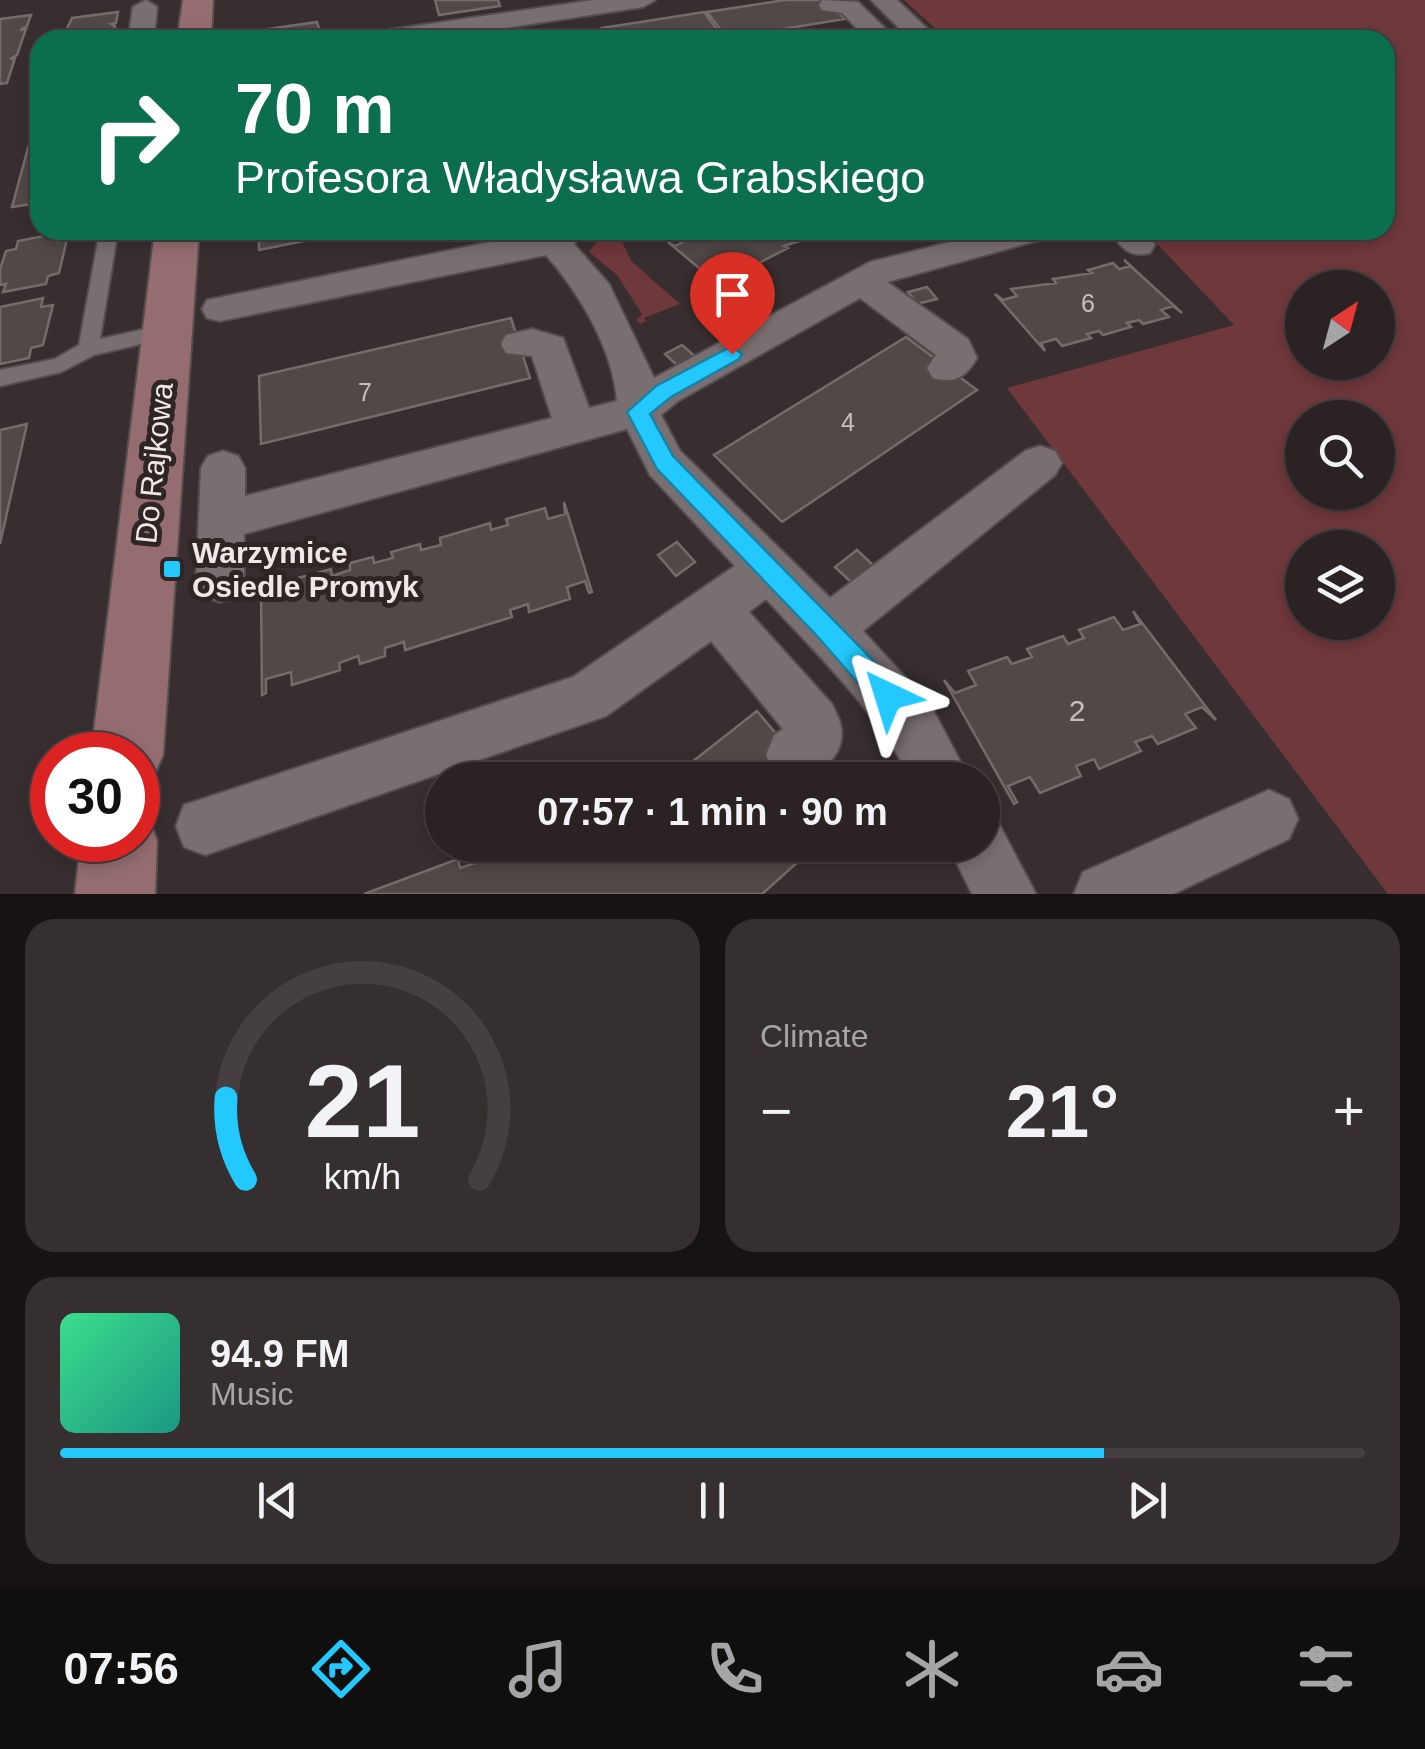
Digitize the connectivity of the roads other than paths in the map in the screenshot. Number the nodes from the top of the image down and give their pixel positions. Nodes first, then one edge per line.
1 (198, 0) edge
2 (642, 0) edge
3 (883, 0) edge
4 (831, 5) dead end
5 (146, 7) dead end
6 (552, 14) junction
7 (143, 30) edge
8 (195, 30) edge
9 (442, 30) edge
10 (559, 30) edge
11 (872, 30) edge
12 (916, 30) edge
13 (107, 240) edge
14 (176, 240) edge
15 (550, 240) edge
16 (563, 240) edge
17 (999, 240) edge
18 (860, 281) junction
19 (220, 309) dead end
20 (168, 331) junction
21 (520, 344) dead end
22 (88, 349) junction
23 (947, 368) dead end
24 (0, 378) edge
25 (638, 412) junction
26 (576, 429) junction
27 (1040, 463) dead end
28 (223, 468) dead end
29 (222, 520) junction
30 (768, 570) junction
31 (220, 581) dead end
32 (714, 609) junction
33 (828, 629) junction
34 (129, 732) edge
35 (794, 755) dead end
36 (932, 762) edge
37 (1269, 819) dead end
38 (205, 826) dead end
39 (118, 862) edge
40 (987, 862) edge
41 (114, 894) edge
42 (1004, 894) edge
43 (1104, 894) edge

1 - 8 street
2 - 6 street
3 - 12 street
4 - 11 street
5 - 7 street
6 - 9 street
6 - 10 street
13 - 22 lane
14 - 20 street, Do Rajkowa
15 - 19 street
16 - 25 street
17 - 18 street
18 - 23 street
18 - 25 street
20 - 22 lane
20 - 34 street, Do Rajkowa
21 - 26 street
22 - 24 lane
25 - 26 street
25 - 30 street
26 - 29 street
27 - 33 street
28 - 29 street
29 - 31 street
30 - 32 street
30 - 33 street
32 - 35 street
32 - 38 street
33 - 36 street
37 - 43 street
39 - 41 street
40 - 42 street

